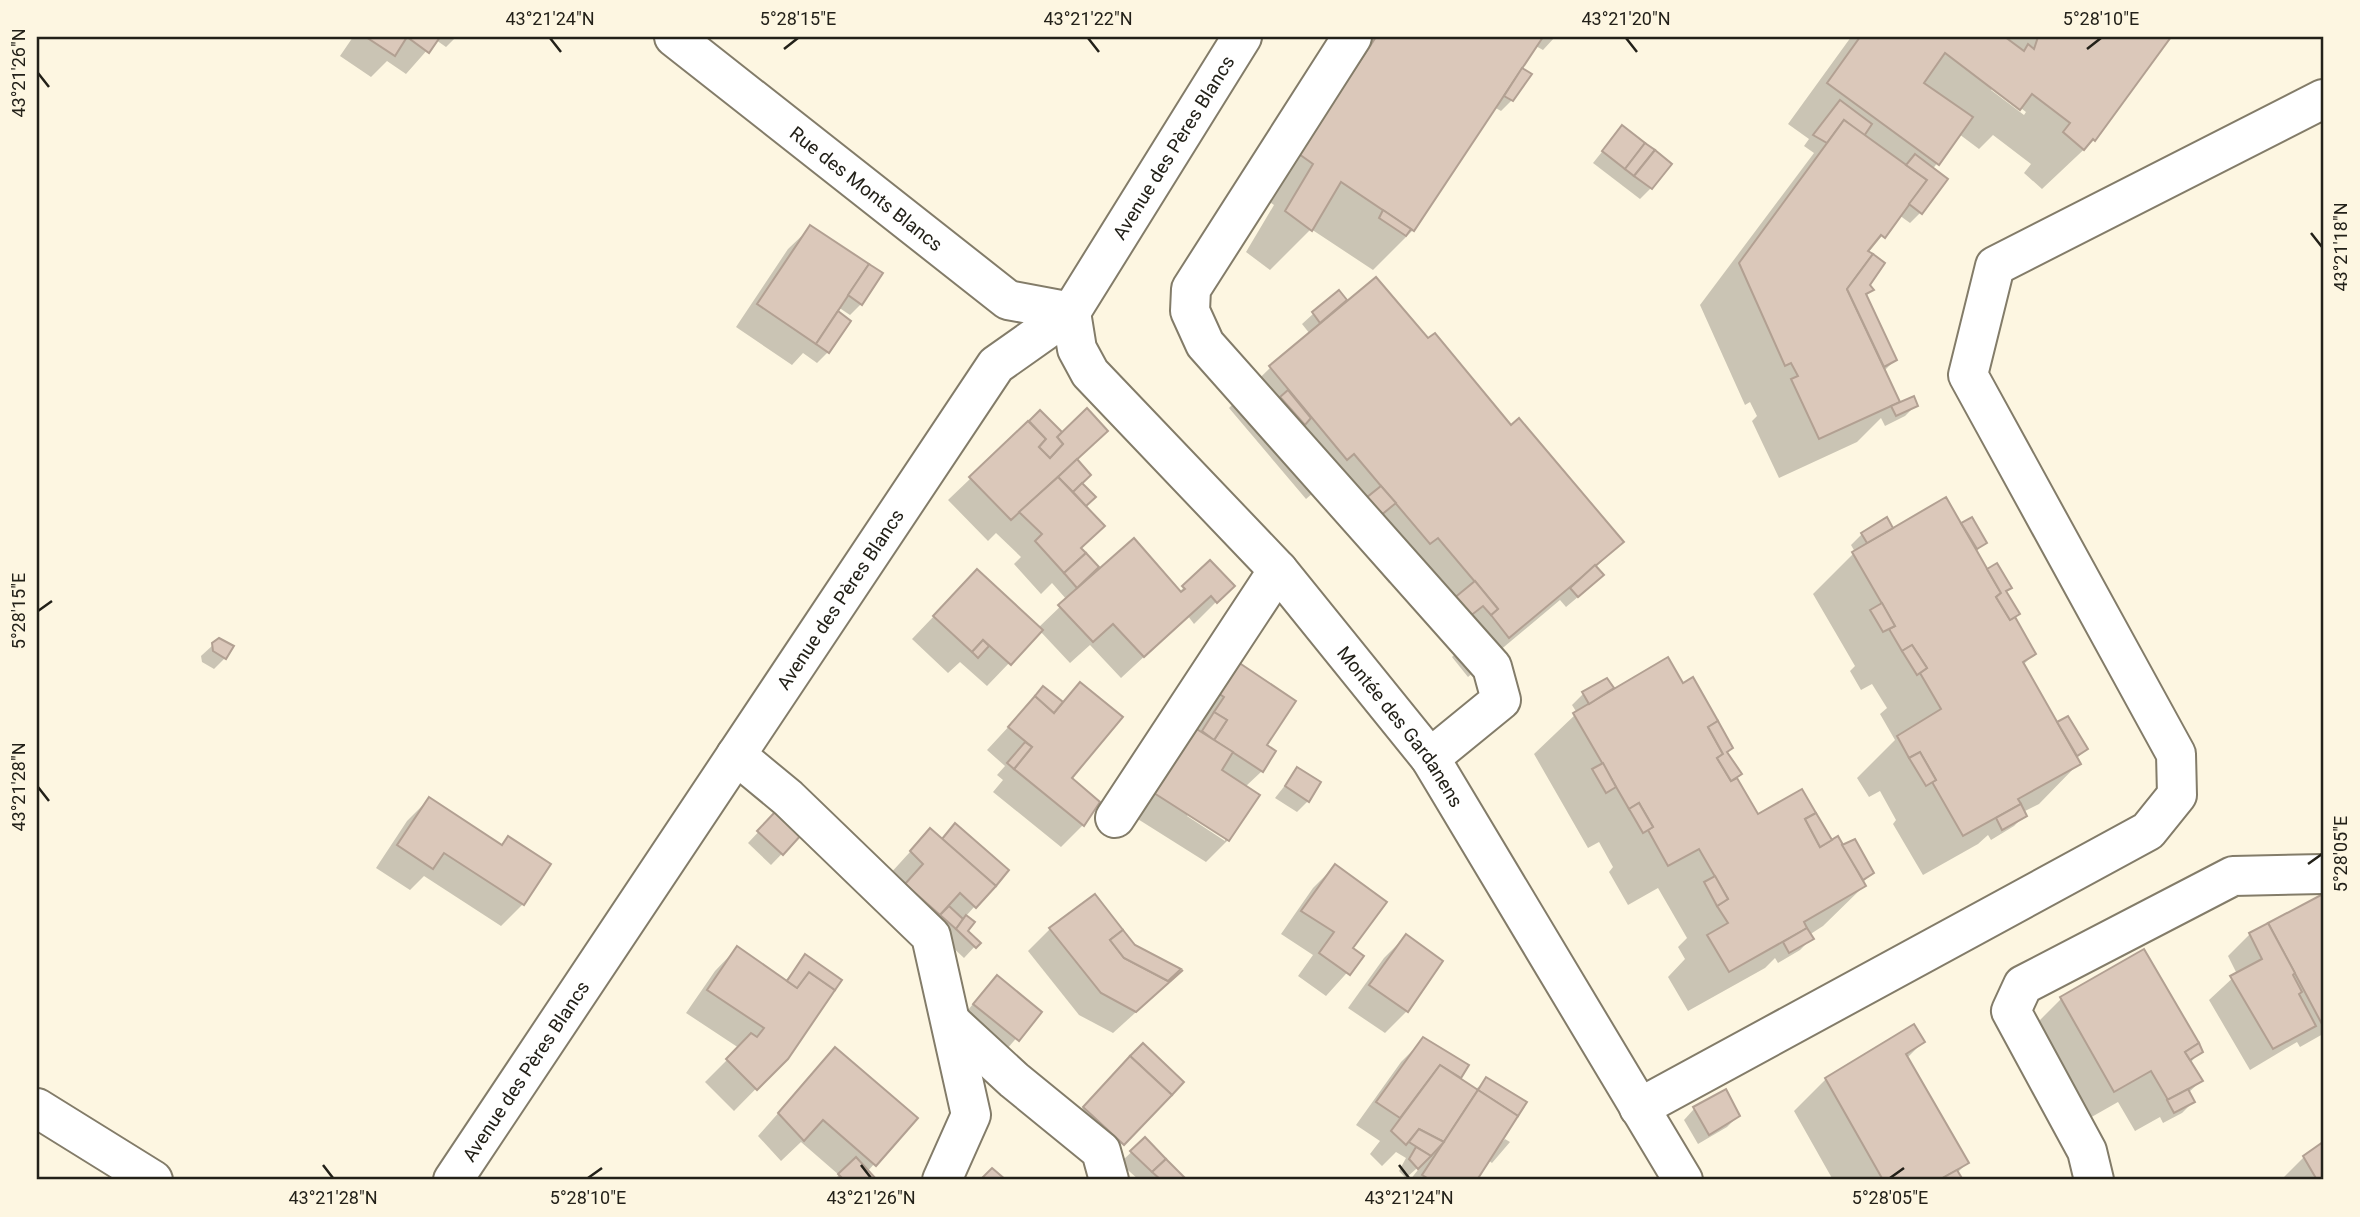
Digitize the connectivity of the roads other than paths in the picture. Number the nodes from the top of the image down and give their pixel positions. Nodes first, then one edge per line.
1 (674, 37) edge
2 (1242, 37) edge
3 (1352, 37) edge
4 (2323, 99) edge
5 (1071, 312) junction
6 (1278, 570) junction
7 (736, 755) junction
8 (1430, 758) junction
9 (1115, 818) dead end
10 (2323, 874) edge
11 (951, 1022) junction
12 (37, 1108) edge
13 (1639, 1108) junction
14 (153, 1180) edge
15 (453, 1180) edge
16 (942, 1180) edge
17 (1109, 1180) edge
18 (1683, 1180) edge
19 (2094, 1180) edge

1 - 5 street, Rue des Monts Blancs
2 - 5 street, Avenue des Pères Blancs
3 - 8 street
4 - 13 street
5 - 6 street, Montée des Gardanens
5 - 7 street, Avenue des Pères Blancs
6 - 8 street, Montée des Gardanens
6 - 9 street
7 - 11 street
7 - 15 street, Avenue des Pères Blancs
8 - 13 street, Montée des Gardanens
10 - 19 street
11 - 16 street
11 - 17 street
12 - 14 street
13 - 18 street, Montée des Gardanens

